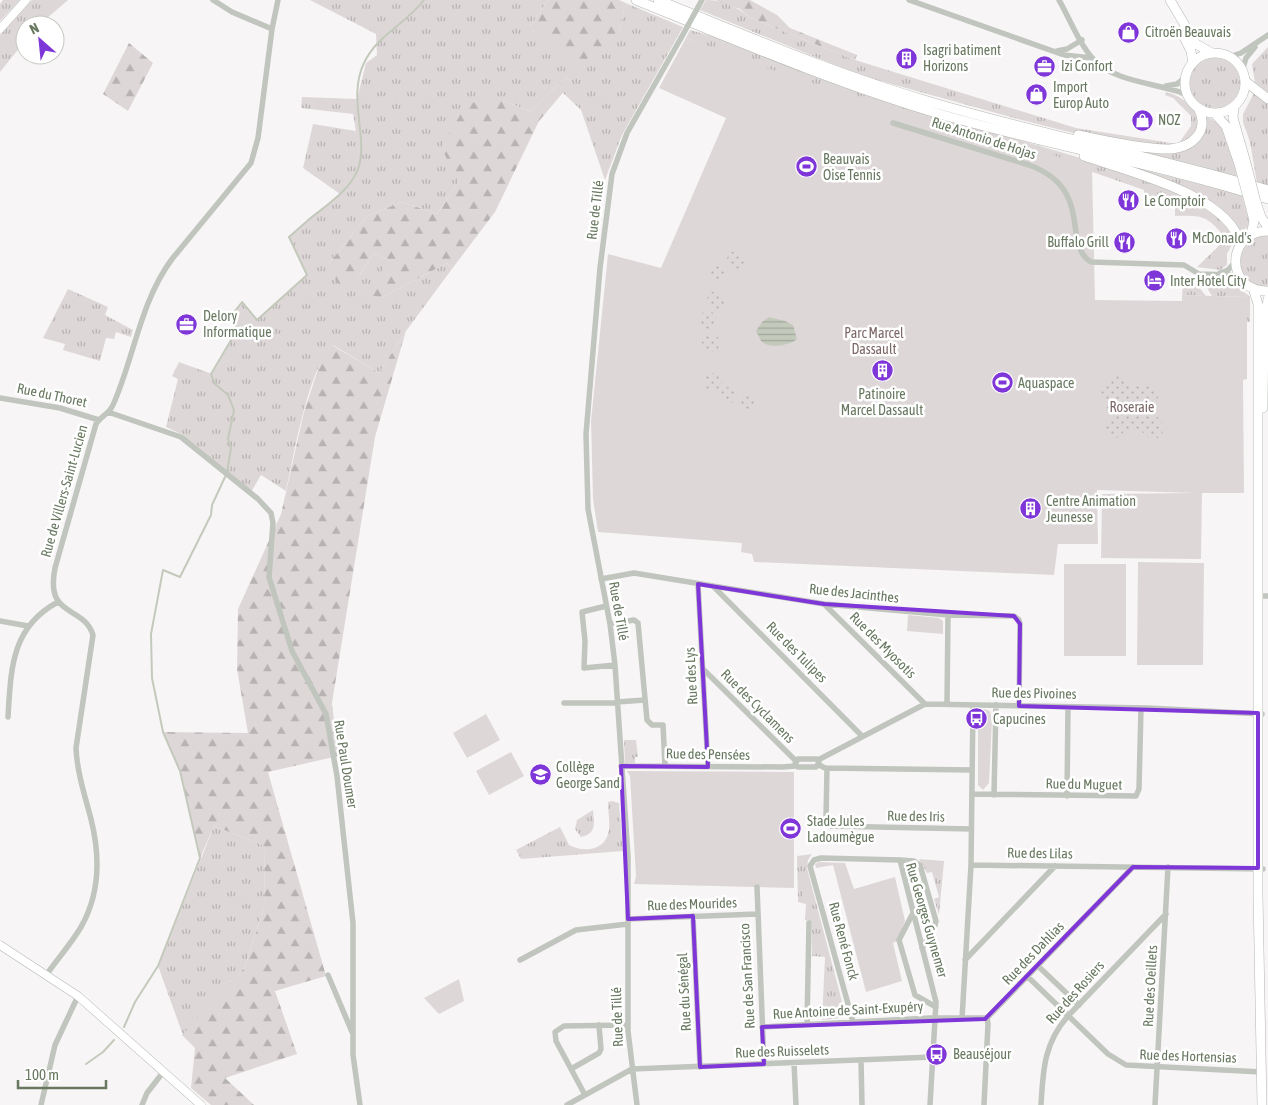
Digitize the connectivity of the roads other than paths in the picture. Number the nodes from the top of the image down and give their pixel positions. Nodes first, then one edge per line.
1 (26, 0) edge
2 (213, 0) edge
3 (278, 0) edge
4 (636, 0) edge
5 (658, 0) edge
6 (702, 0) edge
7 (908, 0) edge
8 (1059, 0) edge
9 (1165, 0) edge
10 (1170, 0) edge
11 (0, 29) edge
12 (272, 29) junction
13 (1268, 34) edge
14 (1082, 40) junction
15 (1261, 40) junction
16 (1052, 50) junction
17 (1212, 54) junction
18 (1229, 56) junction
19 (1092, 58) junction
20 (1193, 63) junction
21 (1242, 71) junction
22 (1186, 77) junction
23 (1245, 82) junction
24 (1157, 85) junction
25 (1188, 96) junction
26 (1268, 100) edge
27 (1234, 106) junction
28 (1198, 108) junction
29 (1214, 113) junction
30 (972, 114) junction
31 (892, 123) dead end
32 (1039, 140) junction
33 (1242, 163) junction
34 (1268, 190) edge
35 (1268, 199) edge
36 (1252, 201) junction
37 (1268, 227) edge
38 (1268, 231) edge
39 (1251, 235) junction
40 (1240, 245) junction
41 (1236, 261) junction
42 (1215, 274) junction
43 (1242, 279) junction
44 (1253, 288) junction
45 (1268, 291) edge
46 (1268, 298) edge
47 (0, 398) edge
48 (108, 412) junction
49 (99, 420) junction
50 (601, 579) junction
51 (698, 584) junction
52 (713, 586) junction
53 (1262, 596) edge
54 (58, 602) junction
55 (824, 604) junction
56 (606, 606) junction
57 (948, 615) junction
58 (0, 620) edge
59 (610, 624) junction
60 (28, 626) junction
61 (615, 665) junction
62 (703, 669) junction
63 (645, 700) junction
64 (564, 703) dead end
65 (617, 703) junction
66 (924, 704) junction
67 (947, 704) junction
68 (973, 705) junction
69 (996, 705) junction
70 (1018, 706) junction
71 (1068, 707) junction
72 (1141, 708) junction
73 (1260, 714) junction
74 (8, 717) dead end
75 (862, 736) junction
76 (818, 762) junction
77 (795, 763) junction
78 (621, 766) junction
79 (665, 766) junction
80 (708, 766) junction
81 (827, 768) junction
82 (972, 770) junction
83 (972, 794) junction
84 (994, 795) junction
85 (1067, 796) junction
86 (972, 829) junction
87 (900, 860) junction
88 (971, 865) junction
89 (1055, 866) junction
90 (1133, 867) junction
91 (810, 868) joint
92 (1168, 868) junction
93 (1260, 869) junction
94 (756, 887) dead end
95 (913, 912) junction
96 (757, 914) junction
97 (1166, 914) junction
98 (693, 916) junction
99 (628, 921) junction
100 (809, 923) dead end
101 (0, 945) edge
102 (922, 948) junction
103 (520, 960) dead end
104 (965, 960) junction
105 (1038, 966) junction
106 (47, 974) junction
107 (328, 975) dead end
108 (1028, 977) junction
109 (78, 996) junction
110 (1079, 1005) junction
111 (936, 1008) junction
112 (1068, 1016) junction
113 (935, 1018) junction
114 (987, 1018) junction
115 (962, 1019) junction
116 (853, 1022) junction
117 (807, 1024) junction
118 (599, 1025) junction
119 (628, 1025) junction
120 (762, 1026) junction
121 (353, 1034) junction
122 (933, 1057) junction
123 (861, 1060) junction
124 (794, 1063) junction
125 (764, 1064) junction
126 (700, 1066) junction
127 (1158, 1068) junction
128 (571, 1069) junction
129 (632, 1070) junction
130 (164, 1071) junction
131 (1259, 1071) junction
132 (585, 1095) junction
133 (40, 1105) edge
134 (142, 1105) edge
135 (201, 1105) edge
136 (360, 1105) edge
137 (567, 1105) edge
138 (637, 1105) edge
139 (796, 1105) edge
140 (862, 1105) edge
141 (930, 1105) edge
142 (984, 1105) edge
143 (1041, 1105) edge
144 (1155, 1105) edge
145 (1257, 1105) edge
146 (1262, 1105) edge

1 - 11 main road
2 - 12 street
3 - 12 street, Rue de Villers-Saint-Lucien
4 - 32 main road
5 - 30 main road
6 - 50 street, Rue de Tillé, bridge
7 - 16 street
8 - 14 street
9 - 20 main road
10 - 17 main road
12 - 48 street, Rue de Villers-Saint-Lucien
13 - 15 street
14 - 16 street
14 - 19 street
15 - 18 street
15 - 21 street
16 - 19 street
17 - 18 main road
17 - 20 main road
18 - 21 main road
19 - 24 street
20 - 22 main road
21 - 23 main road
22 - 24 street
22 - 25 main road
23 - 26 main road
23 - 27 main road
24 - 25 street
25 - 28 main road
27 - 29 main road
27 - 33 main road
28 - 29 main road
28 - 30 main road
29 - 33 main road
30 - 34 main road
31 - 42 street, Rue Antonio de Hojas
32 - 35 main road
32 - 40 main road
33 - 36 main road, bridge
36 - 37 main road
36 - 39 main road
38 - 39 main road
39 - 40 main road
40 - 41 main road
41 - 42 street
41 - 43 main road
42 - 43 street, Rue Antonio de Hojas
43 - 44 main road
44 - 45 main road
44 - 53 main road
46 - 53 main road
47 - 49 street, Rue du Thoret
48 - 49 street, Rue de Villers-Saint-Lucien
48 - 121 street, Rue Paul Doumer
49 - 54 street, Rue de Villers-Saint-Lucien
50 - 51 street, Rue des Jacinthes
50 - 56 street, Rue de Tillé
51 - 52 street, Rue des Jacinthes
51 - 62 street, Rue des Lys
52 - 55 street, Rue des Jacinthes
52 - 75 street, Rue des Tulipes
53 - 73 main road
54 - 60 street
54 - 106 street
55 - 57 street, Rue des Jacinthes
55 - 66 street, Rue des Myosotis
56 - 59 street, Rue de Tillé
56 - 61 street
57 - 67 street
57 - 70 street, Rue des Jacinthes
58 - 60 street
59 - 61 street, Rue de Tillé
59 - 63 street
60 - 74 street
61 - 65 street, Rue de Tillé
62 - 77 street, Rue des Cyclamens
62 - 80 street, Rue des Lys
63 - 65 street
63 - 79 street
64 - 65 street
65 - 78 street, Rue de Tillé
66 - 67 street, Rue des Pivoines
66 - 75 street, Rue des Pivoines
67 - 68 street, Rue des Pivoines
68 - 69 street, Rue des Pivoines
68 - 82 street
69 - 70 street, Rue des Pivoines
69 - 84 street
70 - 71 street, Rue des Pivoines
71 - 72 street, Rue des Pivoines
71 - 85 street
72 - 73 street, Rue des Pivoines
72 - 85 street, Rue du Muguet
73 - 93 main road
75 - 76 street, Rue des Pivoines
76 - 77 street, Rue des Pensées
76 - 81 street, Rue des Pensées
77 - 80 street, Rue des Pensées
78 - 79 street, Rue des Pensées
78 - 99 street, Rue de Tillé
79 - 80 street, Rue des Pensées
81 - 82 street, Rue des Pensées
81 - 86 street, Rue des Iris
82 - 83 street
83 - 84 street, Rue du Muguet
83 - 86 street
84 - 85 street, Rue du Muguet
86 - 88 street
87 - 91 street, Rue Georges Guynemer
87 - 95 street, Rue Georges Guynemer
87 - 102 street
88 - 89 street, Rue des Lilas
88 - 104 street
89 - 90 street, Rue des Lilas
89 - 104 street
90 - 92 street, Rue des Lilas
90 - 105 street, Rue des Dahlias
91 - 116 street, Rue René Fonck
92 - 93 street, Rue des Lilas
92 - 97 street, Rue des Oeillets
93 - 131 main road
94 - 96 street, Rue de San Francisco
95 - 102 street, Rue Georges Guynemer
95 - 111 street
96 - 98 street, Rue des Mourides
96 - 120 street, Rue de San Francisco
97 - 110 street, Rue des Rosiers
97 - 127 street, Rue des Oeillets
98 - 99 street, Rue des Mourides
98 - 126 street, Rue du Sénégal
99 - 103 street, Rue des Mourides
99 - 119 street, Rue de Tillé
100 - 117 street
101 - 106 main road
102 - 111 street, Rue Georges Guynemer
104 - 115 street
105 - 108 street, Rue des Dahlias
105 - 110 street
106 - 109 main road
107 - 121 street
108 - 112 street, Rue des Hortensias
108 - 114 street, Rue des Dahlias
109 - 130 main road
109 - 133 street
110 - 112 street, Rue des Rosiers
111 - 113 street, Rue Georges Guynemer
112 - 127 street, Rue des Hortensias
112 - 143 street, Rue des Rosiers
113 - 115 street
113 - 116 street, Rue Antoine de Saint-Exupéry
113 - 122 street, Rue Georges Guynemer
114 - 115 street
114 - 142 street
116 - 117 street, Rue Antoine de Saint-Exupéry
117 - 120 street, Rue Antoine de Saint-Exupéry
118 - 119 street
118 - 128 street
118 - 128 street
119 - 129 street, Rue de Tillé
120 - 125 street, Rue de San Francisco
121 - 136 street, Rue Paul Doumer
122 - 123 street, Rue des Ruisselets
122 - 141 street, Rue Georges Guynemer
123 - 124 street, Rue des Ruisselets
123 - 140 street
124 - 125 street, Rue des Ruisselets
124 - 139 street
125 - 126 street, Rue des Ruisselets
126 - 129 street, Rue des Ruisselets
127 - 131 street, Rue des Hortensias
127 - 144 street, Rue des Oeillets
128 - 132 street
129 - 132 street
129 - 138 street, Rue de Tillé
130 - 134 street
130 - 135 main road
131 - 145 main road
131 - 146 main road
132 - 137 street

